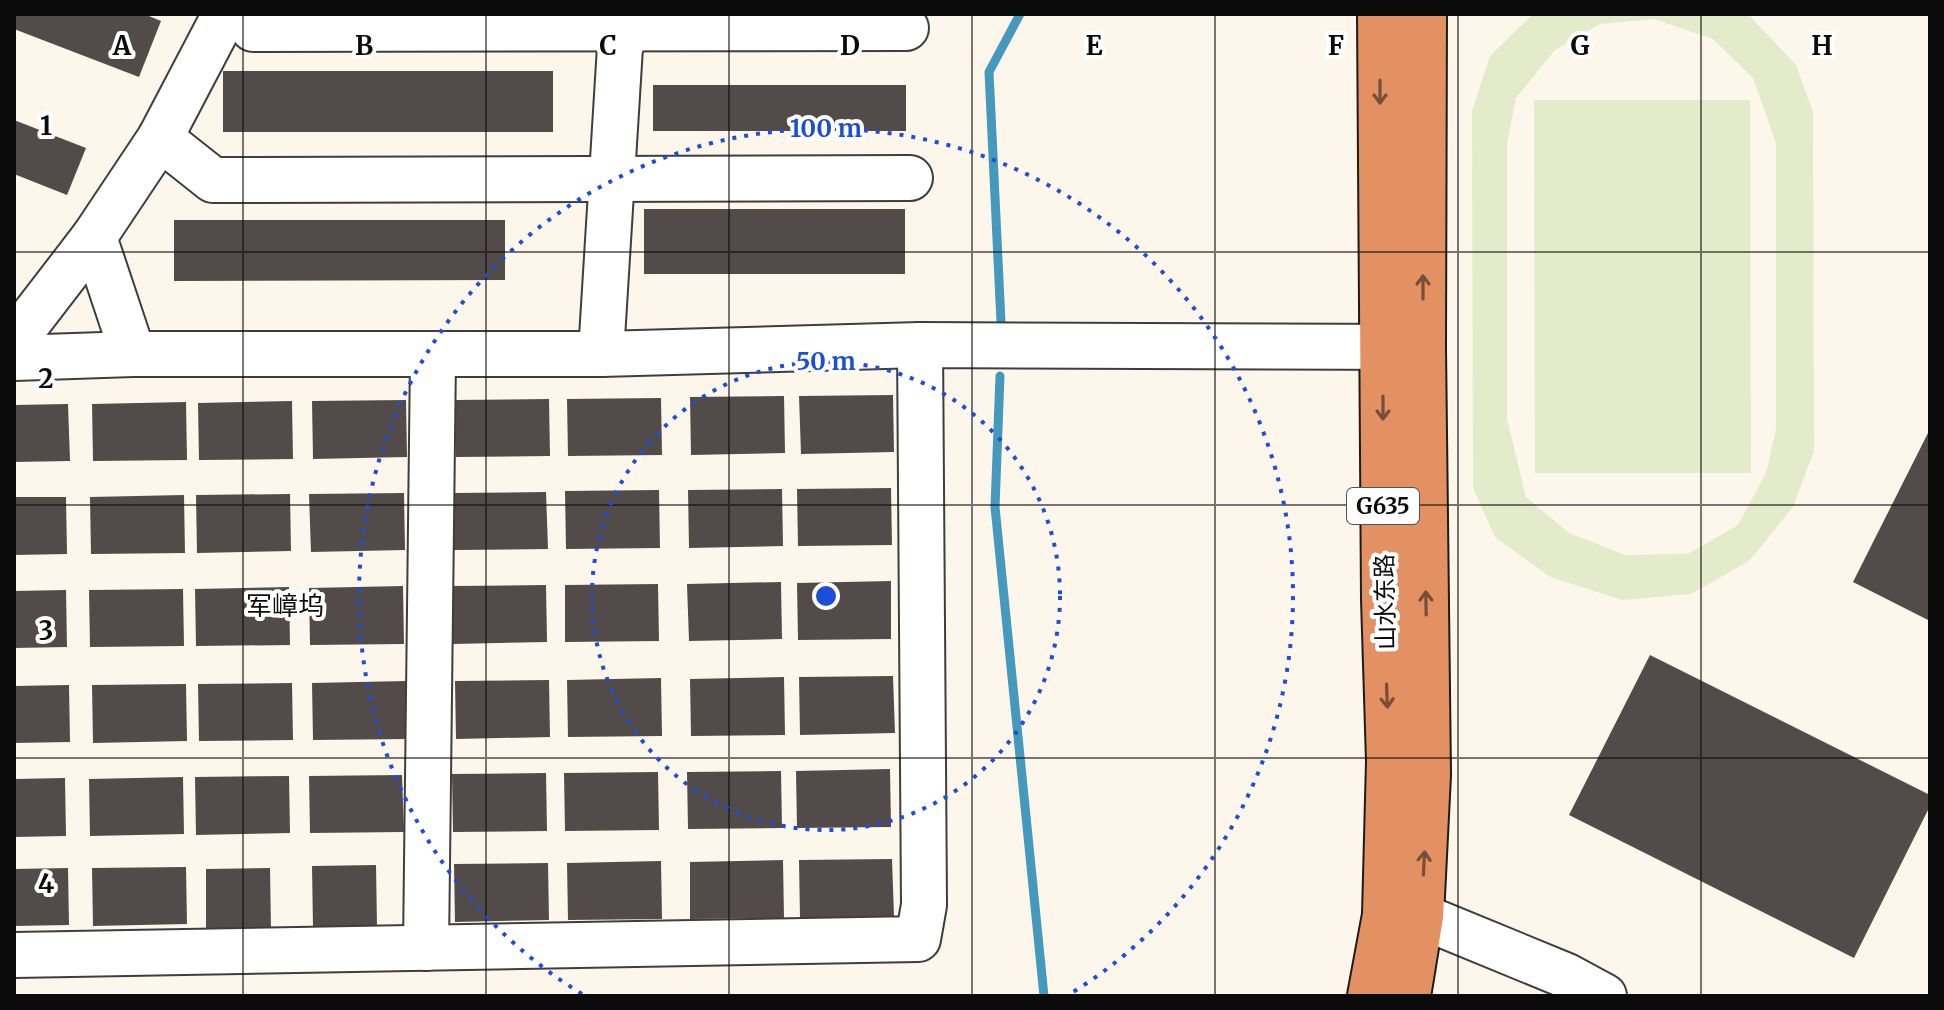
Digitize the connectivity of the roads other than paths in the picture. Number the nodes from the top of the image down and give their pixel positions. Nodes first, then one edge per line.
1 (1380, 14) edge
2 (1424, 14) edge
3 (239, 21) edge
4 (632, 21) edge
5 (906, 28) dead end
6 (160, 138) junction
7 (910, 178) dead end
8 (612, 179) junction
9 (94, 237) junction
10 (14, 341) edge
11 (920, 345) junction
12 (1402, 346) junction
13 (133, 354) junction
14 (601, 354) junction
15 (433, 356) junction
16 (14, 358) edge
17 (1403, 916) junction
18 (426, 948) junction
19 (14, 955) edge
20 (1370, 996) edge
21 (1408, 996) edge
22 (1604, 996) edge

1 -> 12 highway, 山水东路 / G635
12 -> 2 highway, 山水东路 / G635
3 - 4 street
3 - 6 street
4 - 5 street
4 - 8 street
6 - 8 street
6 - 9 street
7 - 8 street
8 - 14 street
9 - 10 street
9 - 13 street
11 - 12 street
11 - 14 street
11 - 18 street
12 - 17 highway, 山水东路 / G635
13 - 15 street
13 - 16 street
14 - 15 street
15 - 18 street
17 - 20 highway, 山水东路 / G635
17 - 21 highway, 山水东路 / G635
17 - 22 street
18 - 19 street

